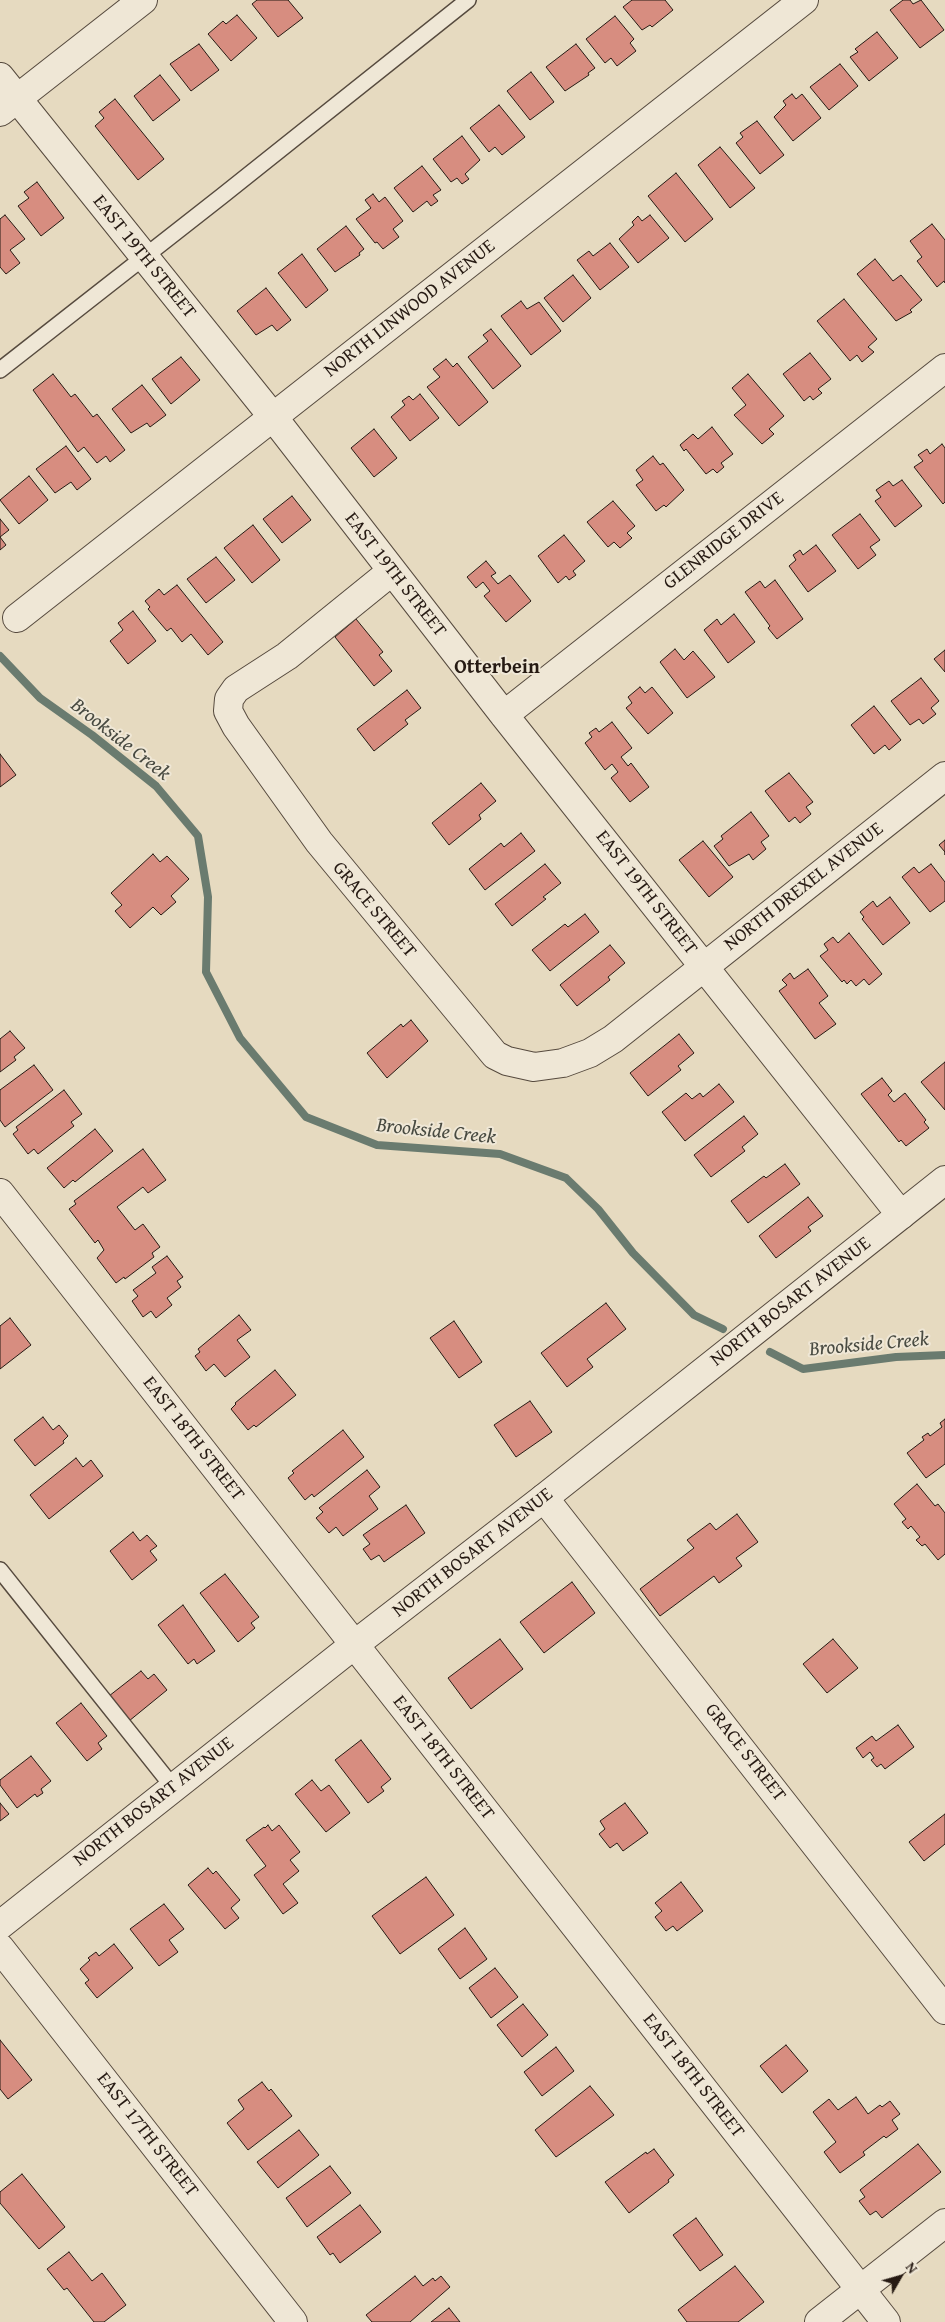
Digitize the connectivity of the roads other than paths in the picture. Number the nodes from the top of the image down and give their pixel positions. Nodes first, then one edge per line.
1 (143, 0) edge
2 (468, 0) edge
3 (804, 0) edge
4 (0, 77) edge
5 (9, 105) edge
6 (144, 256) junction
7 (945, 368) edge
8 (0, 370) edge
9 (273, 417) junction
10 (392, 571) junction
11 (17, 618) dead end
12 (504, 715) junction
13 (945, 776) edge
14 (703, 966) junction
15 (534, 1067) joint
16 (945, 1180) edge
17 (0, 1193) edge
18 (901, 1215) junction
19 (544, 1498) junction
20 (0, 1570) edge
21 (354, 1645) junction
22 (173, 1787) junction
23 (0, 1924) edge
24 (0, 1948) edge
25 (945, 2010) edge
26 (945, 2223) edge
27 (860, 2290) junction
28 (293, 2322) edge
29 (818, 2322) edge
30 (886, 2322) edge

1 - 5 street
2 - 6 lane
3 - 9 street, NORTH LINWOOD AVENUE
4 - 5 street, EAST 19TH STREET
5 - 6 street, EAST 19TH STREET
6 - 8 lane
6 - 9 street, EAST 19TH STREET
7 - 12 street, GLENRIDGE DRIVE
9 - 10 street, EAST 19TH STREET
9 - 11 street, NORTH LINWOOD AVENUE
10 - 12 street, EAST 19TH STREET
10 - 15 street, GRACE STREET
12 - 14 street, EAST 19TH STREET
13 - 14 street, NORTH DREXEL AVENUE
14 - 15 street, NORTH DREXEL AVENUE
14 - 18 street, EAST 19TH STREET
16 - 18 street, NORTH BOSART AVENUE
17 - 21 street, EAST 18TH STREET
18 - 19 street, NORTH BOSART AVENUE
19 - 21 street, NORTH BOSART AVENUE
19 - 25 street, GRACE STREET
20 - 22 lane
21 - 22 street, NORTH BOSART AVENUE
21 - 27 street, EAST 18TH STREET
22 - 23 street, NORTH BOSART AVENUE
24 - 28 street, EAST 17TH STREET
26 - 27 street
27 - 29 street
27 - 30 street, EAST 18TH STREET

